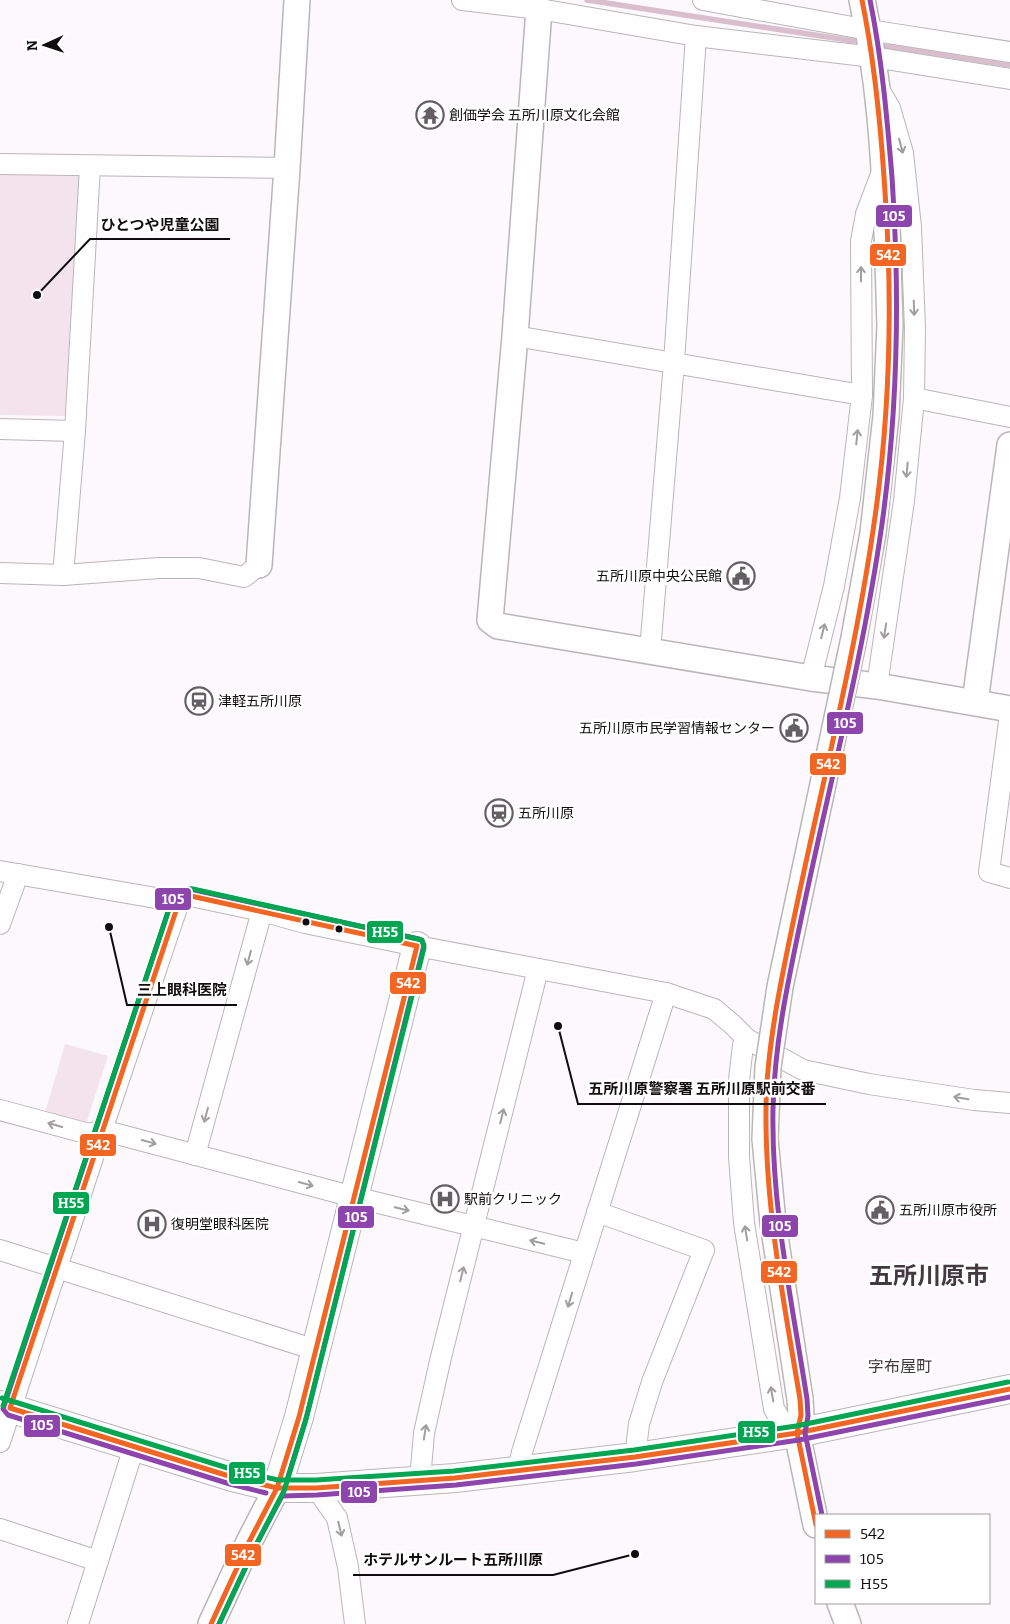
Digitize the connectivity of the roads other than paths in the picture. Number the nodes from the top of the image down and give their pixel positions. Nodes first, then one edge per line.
1 (297, 0) edge
2 (462, 0) edge
3 (703, 0) edge
4 (862, 0) edge
5 (539, 9) junction
6 (869, 30) junction
7 (696, 36) junction
8 (1010, 52) edge
9 (873, 57) junction
10 (1010, 79) edge
11 (877, 85) junction
12 (0, 164) edge
13 (90, 166) junction
14 (884, 167) junction
15 (287, 168) junction
16 (516, 336) junction
17 (674, 362) junction
18 (862, 396) junction
19 (914, 398) junction
20 (1010, 417) edge
21 (0, 429) edge
22 (75, 431) junction
23 (1010, 445) edge
24 (259, 565) joint
25 (0, 573) edge
26 (63, 575) junction
27 (650, 651) junction
28 (811, 678) junction
29 (876, 686) junction
30 (975, 702) junction
31 (1010, 709) edge
32 (1010, 714) edge
33 (9, 872) edge
34 (1010, 878) edge
35 (179, 902) junction
36 (262, 911) junction
37 (0, 924) edge
38 (417, 946) junction
39 (538, 969) junction
40 (666, 993) junction
41 (747, 1039) junction
42 (1010, 1103) edge
43 (0, 1110) edge
44 (102, 1130) junction
45 (195, 1155) junction
46 (354, 1197) junction
47 (597, 1212) junction
48 (474, 1227) junction
49 (0, 1250) edge
50 (584, 1254) junction
51 (57, 1268) junction
52 (316, 1350) junction
53 (1010, 1389) edge
54 (5, 1406) edge
55 (796, 1433) junction
56 (0, 1442) edge
57 (134, 1447) junction
58 (635, 1457) junction
59 (518, 1471) junction
60 (420, 1480) junction
61 (278, 1488) junction
62 (316, 1488) junction
63 (815, 1520) edge
64 (0, 1529) edge
65 (98, 1561) junction
66 (840, 1604) edge
67 (78, 1624) edge
68 (211, 1624) edge
69 (355, 1624) edge
70 (848, 1624) edge

1 - 15 street
2 - 5 street
3 - 6 street
4 - 6 street
5 - 7 street
5 - 16 street
6 - 8 street
6 - 9 street
7 - 9 street
7 - 17 street
9 - 10 street
9 - 11 street
11 - 14 street
11 -> 19 street
12 - 13 street
13 - 15 street
13 - 22 street
18 -> 14 street
14 - 55 street, bridge
15 - 24 street
16 - 17 street
16 - 27 street
17 - 18 street
17 - 27 street
28 -> 18 street
19 - 20 street
19 -> 29 street
21 - 22 street
22 - 26 street
23 - 30 street
24 - 26 street
25 - 26 street
27 - 28 street
28 - 29 street
29 - 30 street
30 - 31 street
32 - 34 street
33 - 35 street
33 - 37 street
35 - 36 street
35 - 44 street
36 - 38 street
36 -> 45 street
38 - 39 street
38 - 46 main road
39 - 40 street
48 -> 39 street
40 - 41 street
40 - 47 street
42 -> 41 street
55 -> 41 street
44 -> 43 street
44 -> 45 street
44 - 51 street
45 -> 46 street
46 -> 48 street
46 - 52 main road
47 - 50 street
47 - 58 street
50 -> 48 street
60 -> 48 street
49 - 51 street
50 -> 59 street
51 - 52 street
51 - 54 street
52 - 61 main road
53 - 55 main road
54 - 56 street
54 - 57 main road
55 - 58 main road
55 - 63 street
57 - 61 main road
57 - 65 street
58 - 59 main road
59 - 60 main road
60 - 62 main road
61 - 62 main road
61 - 68 street
62 -> 69 street
64 - 65 street
65 - 67 street
66 - 70 street

